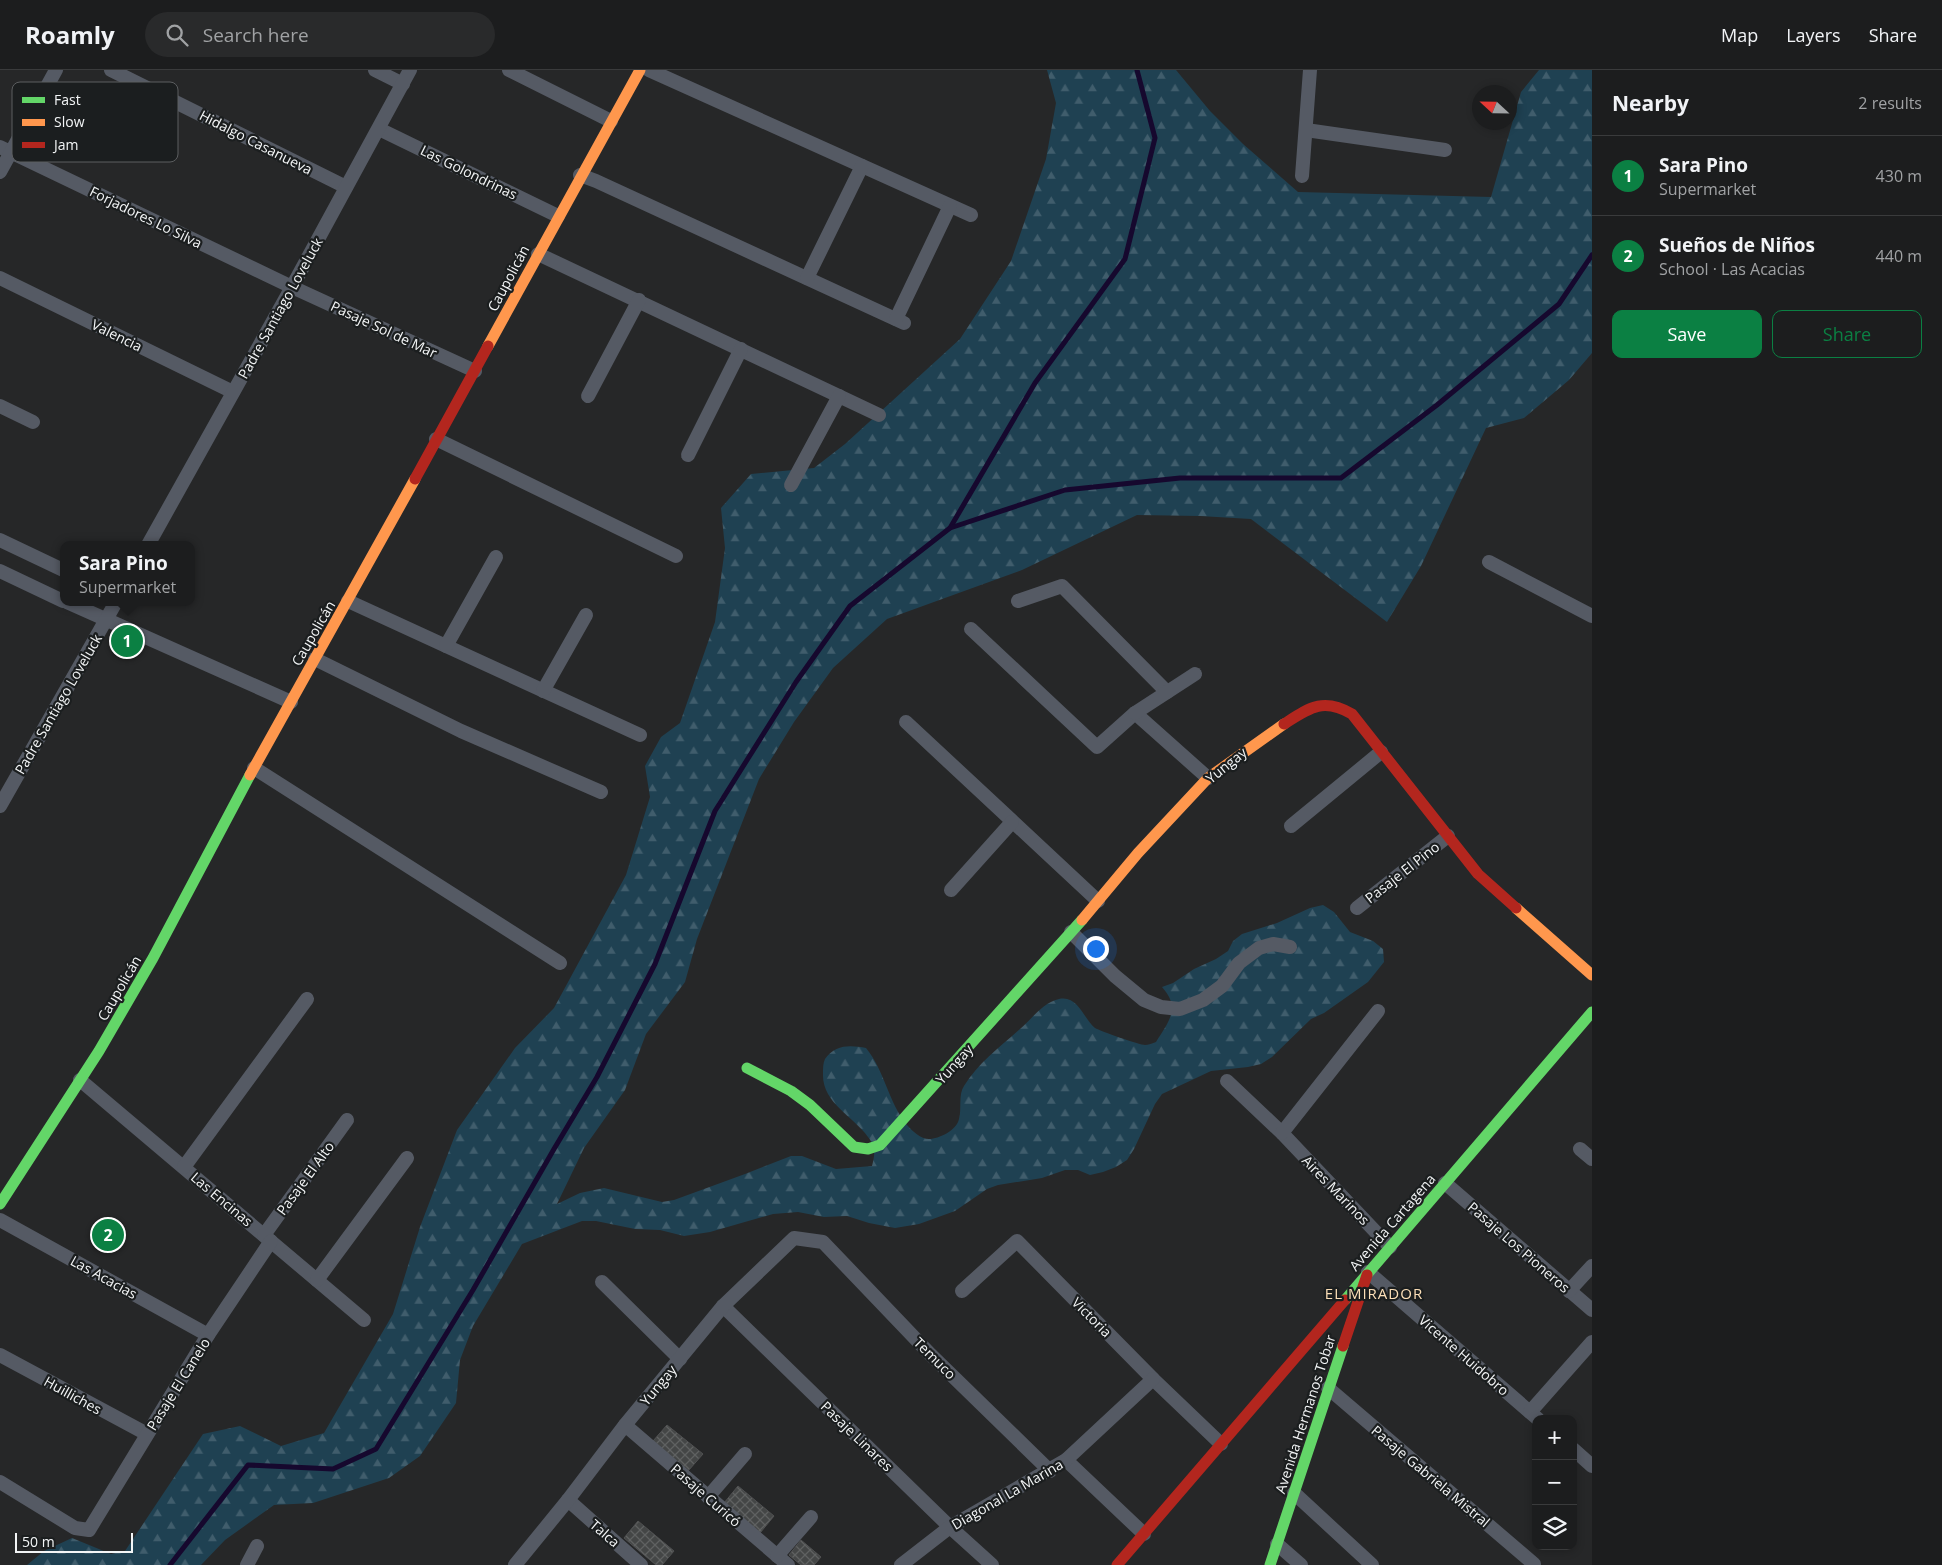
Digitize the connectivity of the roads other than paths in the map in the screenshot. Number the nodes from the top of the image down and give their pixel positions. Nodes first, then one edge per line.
1 (56, 70) edge
2 (112, 70) edge
3 (375, 70) edge
4 (410, 70) edge
5 (509, 70) edge
6 (640, 70) edge
7 (649, 70) edge
8 (1310, 70) edge
9 (48, 82) edge
10 (136, 82) edge
11 (403, 84) junction
12 (178, 103) edge
13 (611, 121) junction
14 (379, 129) junction
15 (1306, 130) junction
16 (12, 139) edge
17 (5, 150) edge
18 (1445, 150) dead end
19 (30, 162) edge
20 (862, 166) junction
21 (0, 172) edge
22 (580, 175) junction
23 (1302, 176) dead end
24 (346, 187) junction
25 (950, 206) junction
26 (971, 215) dead end
27 (558, 216) junction
28 (538, 254) junction
29 (0, 278) edge
30 (807, 278) junction
31 (292, 287) junction
32 (639, 300) junction
33 (741, 349) junction
34 (475, 371) junction
35 (233, 392) junction
36 (588, 396) dead end
37 (840, 396) junction
38 (0, 406) edge
39 (879, 414) dead end
40 (33, 422) dead end
41 (436, 439) junction
42 (688, 455) dead end
43 (791, 485) dead end
44 (0, 540) edge
45 (150, 541) edge
46 (676, 556) dead end
47 (496, 557) dead end
48 (1489, 562) dead end
49 (60, 569) edge
50 (0, 571) edge
51 (60, 600) edge
52 (348, 601) junction
53 (1018, 601) dead end
54 (74, 606) edge
55 (114, 606) edge
56 (586, 614) dead end
57 (1592, 616) edge
58 (105, 620) junction
59 (971, 629) dead end
60 (446, 646) junction
61 (315, 659) junction
62 (1195, 674) dead end
63 (543, 691) junction
64 (1167, 692) junction
65 (291, 702) junction
66 (1135, 713) junction
67 (906, 722) dead end
68 (640, 735) dead end
69 (1381, 752) junction
70 (254, 768) junction
71 (1208, 778) junction
72 (601, 792) dead end
73 (0, 806) edge
74 (1012, 822) junction
75 (1291, 826) dead end
76 (1448, 836) junction
77 (951, 890) dead end
78 (1098, 901) junction
79 (1356, 908) dead end
80 (1071, 932) junction
81 (1290, 948) dead end
82 (560, 963) dead end
83 (1592, 975) edge
84 (307, 998) dead end
85 (1378, 1011) dead end
86 (1592, 1012) edge
87 (747, 1068) dead end
88 (80, 1080) junction
89 (1227, 1081) dead end
90 (347, 1120) dead end
91 (1282, 1133) junction
92 (1580, 1149) dead end
93 (407, 1158) dead end
94 (1592, 1159) edge
95 (184, 1167) junction
96 (1445, 1183) junction
97 (0, 1204) edge
98 (0, 1220) edge
99 (267, 1238) junction
100 (823, 1242) joint
101 (1390, 1247) junction
102 (1592, 1266) edge
103 (1368, 1272) junction
104 (317, 1280) junction
105 (602, 1282) dead end
106 (962, 1291) dead end
107 (1569, 1291) junction
108 (722, 1306) junction
109 (1592, 1310) edge
110 (364, 1320) dead end
111 (208, 1335) junction
112 (1592, 1342) edge
113 (0, 1355) edge
114 (680, 1359) junction
115 (1153, 1379) junction
116 (1328, 1388) junction
117 (1533, 1415) edge
118 (1535, 1415) edge
119 (625, 1425) junction
120 (147, 1434) junction
121 (1221, 1444) junction
122 (1577, 1453) edge
123 (745, 1454) dead end
124 (1066, 1460) junction
125 (1592, 1466) edge
126 (1050, 1471) junction
127 (0, 1482) edge
128 (1294, 1493) junction
129 (708, 1496) junction
130 (568, 1500) junction
131 (811, 1517) dead end
132 (950, 1527) junction
133 (1144, 1534) junction
134 (1277, 1544) junction
135 (257, 1546) dead end
136 (782, 1560) edge
137 (1534, 1564) edge
138 (247, 1565) edge
139 (515, 1565) edge
140 (641, 1565) edge
141 (901, 1565) edge
142 (992, 1565) edge
143 (1117, 1565) edge
144 (1270, 1565) edge
145 (1301, 1565) edge
146 (1372, 1565) edge

1 - 9 street
2 - 10 street, Hidalgo Casanueva
3 - 11 street
4 - 11 street, Padre Santiago Loveluck
5 - 13 street
6 - 13 street, Caupolicán
7 - 20 street
8 - 15 street
11 - 14 street, Padre Santiago Loveluck
12 - 24 street, Hidalgo Casanueva
13 - 22 street, Caupolicán
14 - 24 street, Padre Santiago Loveluck
14 - 27 street, Las Golondrinas
15 - 18 street
15 - 23 street
16 - 17 street
17 - 21 street
19 - 31 street, Forjadores Lo Silva
20 - 25 street
20 - 30 street
22 - 27 street, Caupolicán
22 - 30 street
24 - 31 street, Padre Santiago Loveluck
25 - 26 street
25 - 30 street
27 - 28 street, Caupolicán
28 - 32 street
28 - 34 street, Caupolicán
29 - 35 street, Valencia
31 - 34 street, Pasaje Sol de Mar
31 - 35 street, Padre Santiago Loveluck
32 - 33 street
32 - 36 street
33 - 37 street
33 - 42 street
34 - 41 street, Caupolicán
35 - 45 street, Padre Santiago Loveluck
37 - 39 street
37 - 43 street
38 - 40 street
41 - 46 street
41 - 52 street, Caupolicán
44 - 49 street
47 - 60 street
48 - 57 street
50 - 51 street
52 - 60 street
52 - 61 street, Caupolicán
53 - 64 street
54 - 58 street
55 - 58 street, Padre Santiago Loveluck
56 - 63 street
58 - 65 street
58 - 73 street, Padre Santiago Loveluck
59 - 66 street
60 - 63 street
61 - 65 street, Caupolicán
61 - 72 street
62 - 64 street
63 - 68 street
64 - 66 street
65 - 70 street, Caupolicán
66 - 71 street
67 - 74 street
69 - 71 street, Yungay
69 - 75 street
69 - 76 street, Yungay
70 - 82 street
70 - 88 street, Caupolicán
71 - 78 street, Yungay
74 - 77 street
74 - 78 street
76 - 79 street, Pasaje El Pino
76 - 83 street, Yungay
78 - 80 street, Yungay
80 - 81 street
80 - 87 street, Yungay
84 - 95 street
85 - 91 street
86 - 96 street, Avenida Cartagena
88 - 95 street, Las Encinas
88 - 97 street, Caupolicán
89 - 91 street, Aires Marinos
90 - 99 street, Pasaje El Alto
91 - 101 street, Aires Marinos
92 - 94 street
93 - 104 street
95 - 99 street, Las Encinas
96 - 101 street, Avenida Cartagena
96 - 107 street, Pasaje Los Pioneros
98 - 111 street, Las Acacias
99 - 104 street, Las Encinas
99 - 111 street, Pasaje El Canelo
100 - 108 street, Yungay
100 - 126 street, Temuco
101 - 103 street, Avenida Cartagena
102 - 107 street
103 - 116 street, Avenida Hermanos Tobar
103 - 117 street, Vicente Huidobro
103 - 121 street, Avenida Cartagena
104 - 110 street, Las Encinas
105 - 114 street
106 - 115 street, Victoria
107 - 109 street, Pasaje Los Pioneros
108 - 114 street, Yungay
108 - 132 street, Pasaje Linares
111 - 120 street, Pasaje El Canelo
112 - 118 street
113 - 120 street, Huilliches
114 - 119 street, Yungay
115 - 121 street, Victoria
115 - 124 street, Diagonal La Marina
116 - 128 street, Avenida Hermanos Tobar
116 - 137 street, Pasaje Gabriela Mistral
119 - 129 street, Pasaje Curicó
119 - 130 street, Yungay
120 - 127 street, Pasaje El Canelo
121 - 133 street, Avenida Cartagena
122 - 125 street
123 - 129 street
124 - 126 street, Diagonal La Marina
124 - 133 street
126 - 132 street, Diagonal La Marina
128 - 134 street, Avenida Hermanos Tobar
128 - 146 street
129 - 136 street, Pasaje Curicó
130 - 139 street, Yungay
130 - 140 street, Talca
131 - 136 street
132 - 141 street, Diagonal La Marina
132 - 142 street, Pasaje Linares
133 - 143 street, Avenida Cartagena
134 - 144 street, Avenida Hermanos Tobar
134 - 145 street
135 - 138 street

